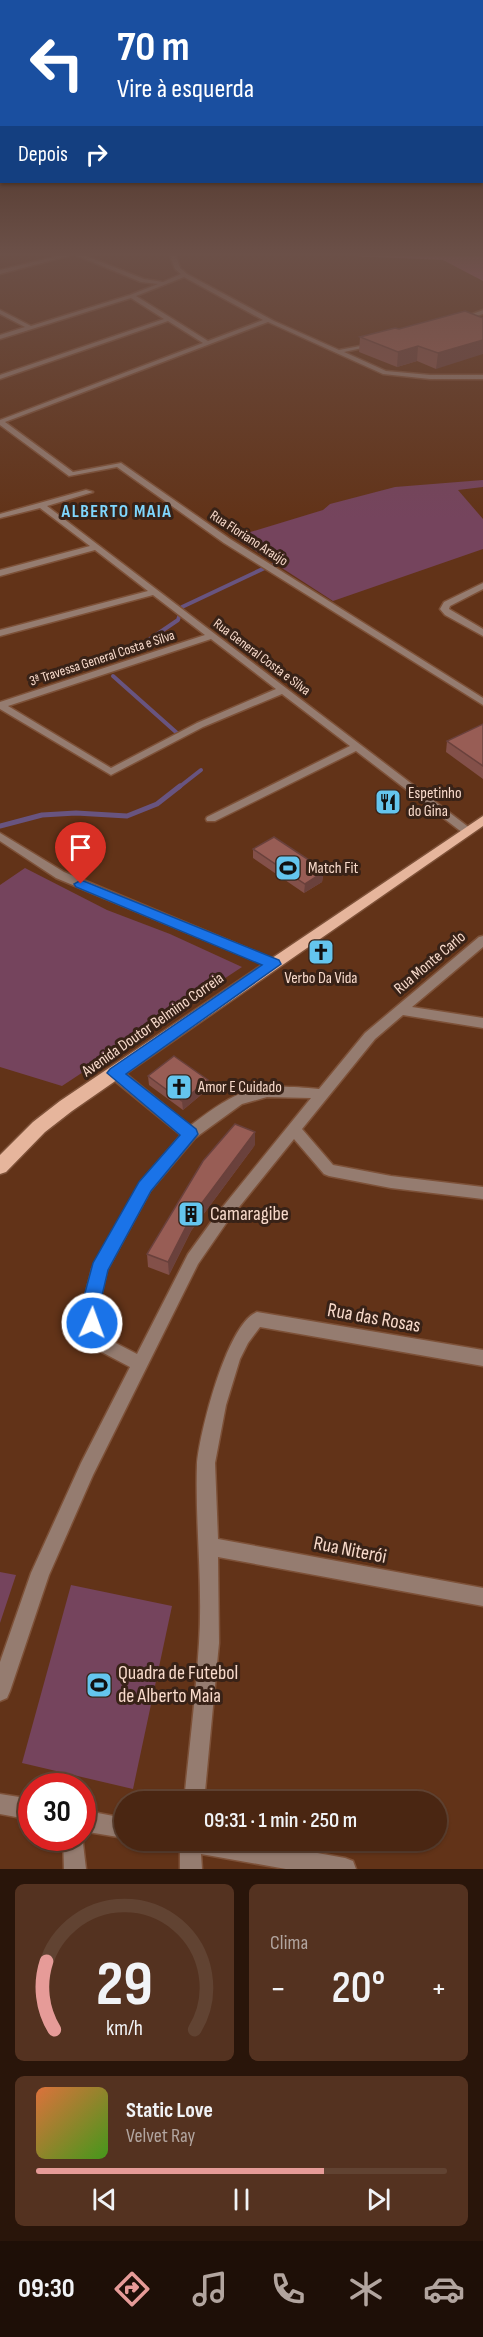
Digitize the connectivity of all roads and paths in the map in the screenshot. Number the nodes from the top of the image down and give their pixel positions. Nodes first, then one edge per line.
1 (98, 343) edge
2 (318, 343) edge
3 (207, 344) edge
4 (377, 344) edge
5 (337, 352) junction
6 (0, 377) edge
7 (483, 377) edge
8 (0, 422) edge
9 (89, 492) dead end
10 (0, 504) edge
11 (41, 505) junction
12 (10, 514) junction
13 (0, 516) edge
14 (97, 547) junction
15 (0, 573) edge
16 (483, 586) edge
17 (154, 592) junction
18 (0, 633) edge
19 (483, 633) edge
20 (211, 636) junction
21 (283, 690) junction
22 (483, 702) edge
23 (1, 705) edge
24 (357, 747) junction
25 (211, 819) dead end
26 (483, 820) edge
27 (467, 831) junction
28 (0, 836) edge
29 (483, 940) edge
30 (274, 964) junction
31 (399, 1010) junction
32 (483, 1023) edge
33 (115, 1073) junction
34 (322, 1094) junction
35 (295, 1130) junction
36 (190, 1134) junction
37 (0, 1167) edge
38 (483, 1193) edge
39 (483, 1358) edge
40 (139, 1363) junction
41 (209, 1546) junction
42 (483, 1597) edge
43 (0, 1691) edge
44 (195, 1791) edge
45 (0, 1804) edge
46 (18, 1807) edge
47 (96, 1823) edge
48 (114, 1826) edge
49 (74, 1851) edge
50 (189, 1851) edge
51 (244, 1851) edge
52 (75, 1869) edge
53 (191, 1869) edge
54 (345, 1869) edge

1 - 6 street
2 - 5 street
3 - 8 street
4 - 5 street
5 - 7 street
8 - 22 street, Rua Floriano Araújo
9 - 11 street
10 - 12 street
11 - 12 street
11 - 14 street, Rua General Costa e Silva
12 - 13 street
14 - 15 street
14 - 17 street, Rua General Costa e Silva
16 - 19 street
17 - 18 street
17 - 20 street, Rua General Costa e Silva
20 - 21 street, Rua General Costa e Silva
20 - 23 street, 3ª Travessa General Costa e Silva
21 - 23 street
21 - 24 street, Rua General Costa e Silva
24 - 25 street
24 - 27 street, Rua General Costa e Silva
26 - 27 main road, Avenida Doutor Belmino Correia
27 - 30 main road, Avenida Doutor Belmino Correia
28 - 30 street
29 - 31 street, Rua Monte Carlo
30 - 33 main road, Avenida Doutor Belmino Correia
31 - 32 street
31 - 34 street, Rua Monte Carlo
33 - 36 street
33 - 37 main road, Avenida Doutor Belmino Correia
34 - 35 street, Rua Monte Carlo
34 - 36 street
35 - 38 street
35 - 40 street, Rua Monte Carlo
36 - 40 street
39 - 41 street, Rua das Rosas
40 - 43 street, Rua Monte Carlo
41 - 42 street, Rua Niterói
41 - 44 street
45 - 46 street
47 - 48 street
49 - 52 street
50 - 53 street
51 - 54 street

